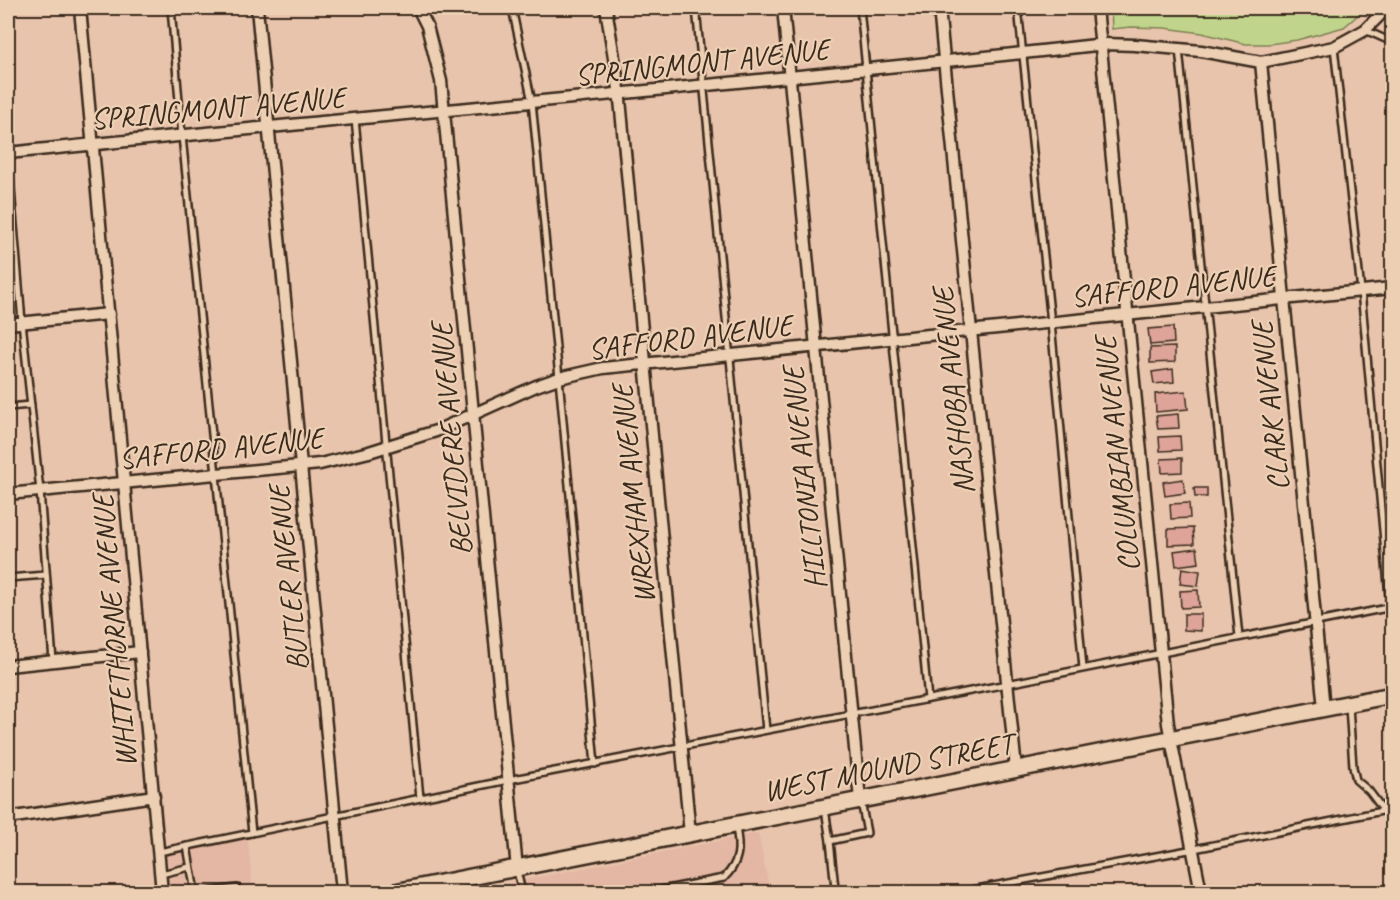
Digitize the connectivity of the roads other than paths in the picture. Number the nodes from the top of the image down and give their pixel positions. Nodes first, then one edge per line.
1 (80, 8) edge
2 (171, 8) edge
3 (257, 8) edge
4 (418, 8) edge
5 (512, 8) edge
6 (606, 8) edge
7 (696, 8) edge
8 (783, 8) edge
9 (860, 8) edge
10 (939, 8) edge
11 (1018, 8) edge
12 (1097, 8) edge
13 (1385, 8) edge
14 (1365, 30) junction
15 (1392, 42) edge
16 (1100, 45) junction
17 (1334, 47) junction
18 (1179, 49) junction
19 (1022, 53) junction
20 (945, 61) junction
21 (1261, 62) junction
22 (866, 70) junction
23 (789, 78) junction
24 (704, 86) junction
25 (619, 94) junction
26 (532, 102) junction
27 (444, 110) junction
28 (355, 119) junction
29 (268, 128) junction
30 (182, 136) junction
31 (93, 144) junction
32 (8, 152) edge
33 (15, 235) junction
34 (8, 236) edge
35 (1392, 288) edge
36 (1360, 291) junction
37 (1284, 299) junction
38 (1205, 307) junction
39 (109, 314) junction
40 (1127, 315) junction
41 (22, 322) junction
42 (1051, 323) junction
43 (8, 324) edge
44 (971, 331) junction
45 (894, 339) junction
46 (816, 346) junction
47 (730, 355) junction
48 (644, 363) junction
49 (560, 378) junction
50 (31, 405) junction
51 (8, 407) edge
52 (472, 415) junction
53 (386, 447) junction
54 (301, 466) junction
55 (216, 474) junction
56 (124, 483) junction
57 (40, 491) junction
58 (8, 494) edge
59 (46, 574) junction
60 (8, 578) edge
61 (1391, 607) edge
62 (1316, 621) junction
63 (1239, 637) junction
64 (140, 652) junction
65 (1161, 653) junction
66 (53, 661) junction
67 (8, 666) edge
68 (1083, 668) junction
69 (1007, 684) junction
70 (1392, 695) edge
71 (928, 699) junction
72 (1349, 704) junction
73 (1324, 709) junction
74 (852, 714) junction
75 (766, 730) junction
76 (1170, 738) junction
77 (681, 747) junction
78 (595, 764) junction
79 (1016, 769) junction
80 (508, 780) junction
81 (154, 796) junction
82 (420, 798) junction
83 (861, 800) junction
84 (825, 807) junction
85 (1392, 810) edge
86 (1384, 811) junction
87 (334, 816) junction
88 (8, 818) edge
89 (736, 825) junction
90 (252, 833) junction
91 (690, 834) junction
92 (830, 841) junction
93 (187, 846) junction
94 (1194, 849) junction
95 (159, 852) junction
96 (190, 867) junction
97 (517, 869) junction
98 (161, 874) junction
99 (162, 892) edge
100 (195, 892) edge
101 (207, 892) edge
102 (238, 892) edge
103 (342, 892) edge
104 (395, 892) edge
105 (522, 892) edge
106 (650, 892) edge
107 (837, 892) edge
108 (960, 892) edge
109 (1202, 892) edge

1 - 31 street, WHITETHORNE AVENUE
2 - 30 lane
3 - 29 street, BUTLER AVENUE
4 - 27 street, BELVIDERE AVENUE
5 - 26 lane
6 - 25 street, WREXHAM AVENUE
7 - 24 lane
8 - 23 street, HILLTONIA AVENUE
9 - 22 lane
10 - 20 street, NASHOBA AVENUE
11 - 19 lane
12 - 16 street, COLUMBIAN AVENUE
13 - 14 street, SPRINGMONT AVENUE
14 - 15 lane
14 - 17 street, SPRINGMONT AVENUE
16 - 18 street, SPRINGMONT AVENUE
16 - 19 street, SPRINGMONT AVENUE
16 - 40 street, COLUMBIAN AVENUE
17 - 21 street, SPRINGMONT AVENUE
17 - 36 lane
18 - 21 street, SPRINGMONT AVENUE
18 - 38 lane
19 - 20 street, SPRINGMONT AVENUE
19 - 42 lane
20 - 22 street, SPRINGMONT AVENUE
20 - 44 street, NASHOBA AVENUE
21 - 37 street, CLARK AVENUE
22 - 23 street, SPRINGMONT AVENUE
22 - 45 lane
23 - 24 street, SPRINGMONT AVENUE
23 - 46 street, HILLTONIA AVENUE
24 - 25 street, SPRINGMONT AVENUE
24 - 47 lane
25 - 26 street, SPRINGMONT AVENUE
25 - 48 street, WREXHAM AVENUE
26 - 27 street, SPRINGMONT AVENUE
26 - 49 lane
27 - 28 street, SPRINGMONT AVENUE
27 - 52 street, BELVIDERE AVENUE
28 - 29 street, SPRINGMONT AVENUE
28 - 53 lane
29 - 30 street, SPRINGMONT AVENUE
29 - 54 street, BUTLER AVENUE
30 - 31 street, SPRINGMONT AVENUE
30 - 55 lane
31 - 32 street, SPRINGMONT AVENUE
31 - 39 street, WHITETHORNE AVENUE
32 - 33 lane
33 - 34 lane
33 - 41 lane
35 - 36 street, SAFFORD AVENUE
36 - 37 street, SAFFORD AVENUE
36 - 61 lane
37 - 38 street, SAFFORD AVENUE
37 - 62 street, CLARK AVENUE
38 - 40 street, SAFFORD AVENUE
38 - 63 lane
39 - 41 street
39 - 56 street, WHITETHORNE AVENUE
40 - 42 street, SAFFORD AVENUE
40 - 65 street, COLUMBIAN AVENUE
41 - 43 street
41 - 50 lane
42 - 44 street, SAFFORD AVENUE
42 - 68 lane
44 - 45 street, SAFFORD AVENUE
44 - 69 street, NASHOBA AVENUE
45 - 46 street, SAFFORD AVENUE
45 - 71 lane
46 - 47 street, SAFFORD AVENUE
46 - 74 street, HILLTONIA AVENUE
47 - 48 street, SAFFORD AVENUE
47 - 75 lane
48 - 49 street, SAFFORD AVENUE
48 - 77 street, WREXHAM AVENUE
49 - 52 street, SAFFORD AVENUE
49 - 78 lane
50 - 51 lane
50 - 57 lane
52 - 53 street, SAFFORD AVENUE
52 - 80 street, BELVIDERE AVENUE
53 - 54 street, SAFFORD AVENUE
53 - 82 lane
54 - 55 street, SAFFORD AVENUE
54 - 87 street, BUTLER AVENUE
55 - 56 street, SAFFORD AVENUE
55 - 90 lane
56 - 57 street, SAFFORD AVENUE
56 - 64 street, WHITETHORNE AVENUE
57 - 58 street, SAFFORD AVENUE
57 - 59 lane
59 - 60 lane
59 - 66 lane
61 - 62 lane
62 - 63 lane
62 - 73 street, CLARK AVENUE
63 - 65 lane
64 - 66 street
64 - 81 street, WHITETHORNE AVENUE
65 - 68 lane
65 - 76 street, COLUMBIAN AVENUE
66 - 67 street
68 - 69 lane
69 - 71 lane
69 - 79 street, NASHOBA AVENUE
70 - 72 street, WEST MOUND STREET
71 - 74 lane
72 - 73 street, WEST MOUND STREET
72 - 86 lane
73 - 76 street, WEST MOUND STREET
74 - 75 lane
74 - 83 street, HILLTONIA AVENUE
75 - 77 lane
76 - 79 street, WEST MOUND STREET
76 - 94 street, COLUMBIAN AVENUE
77 - 78 lane
77 - 91 street, WREXHAM AVENUE
78 - 80 lane
79 - 83 street, WEST MOUND STREET
80 - 82 lane
80 - 97 street, BELVIDERE AVENUE
81 - 88 street
81 - 95 street, WHITETHORNE AVENUE
82 - 87 lane
83 - 84 street, WEST MOUND STREET
83 - 92 lane
84 - 89 street, WEST MOUND STREET
84 - 92 lane
85 - 86 lane
86 - 94 lane
87 - 90 lane
87 - 103 street, BUTLER AVENUE
89 - 91 street, WEST MOUND STREET
89 - 106 lane
90 - 93 lane
91 - 97 street, WEST MOUND STREET
92 - 107 lane
93 - 95 lane
93 - 96 lane
94 - 108 lane
94 - 109 street, COLUMBIAN AVENUE
95 - 98 street, WHITETHORNE AVENUE
96 - 98 lane
96 - 100 lane
97 - 104 street, WEST MOUND STREET
97 - 105 lane
98 - 99 street, WHITETHORNE AVENUE
101 - 102 lane

